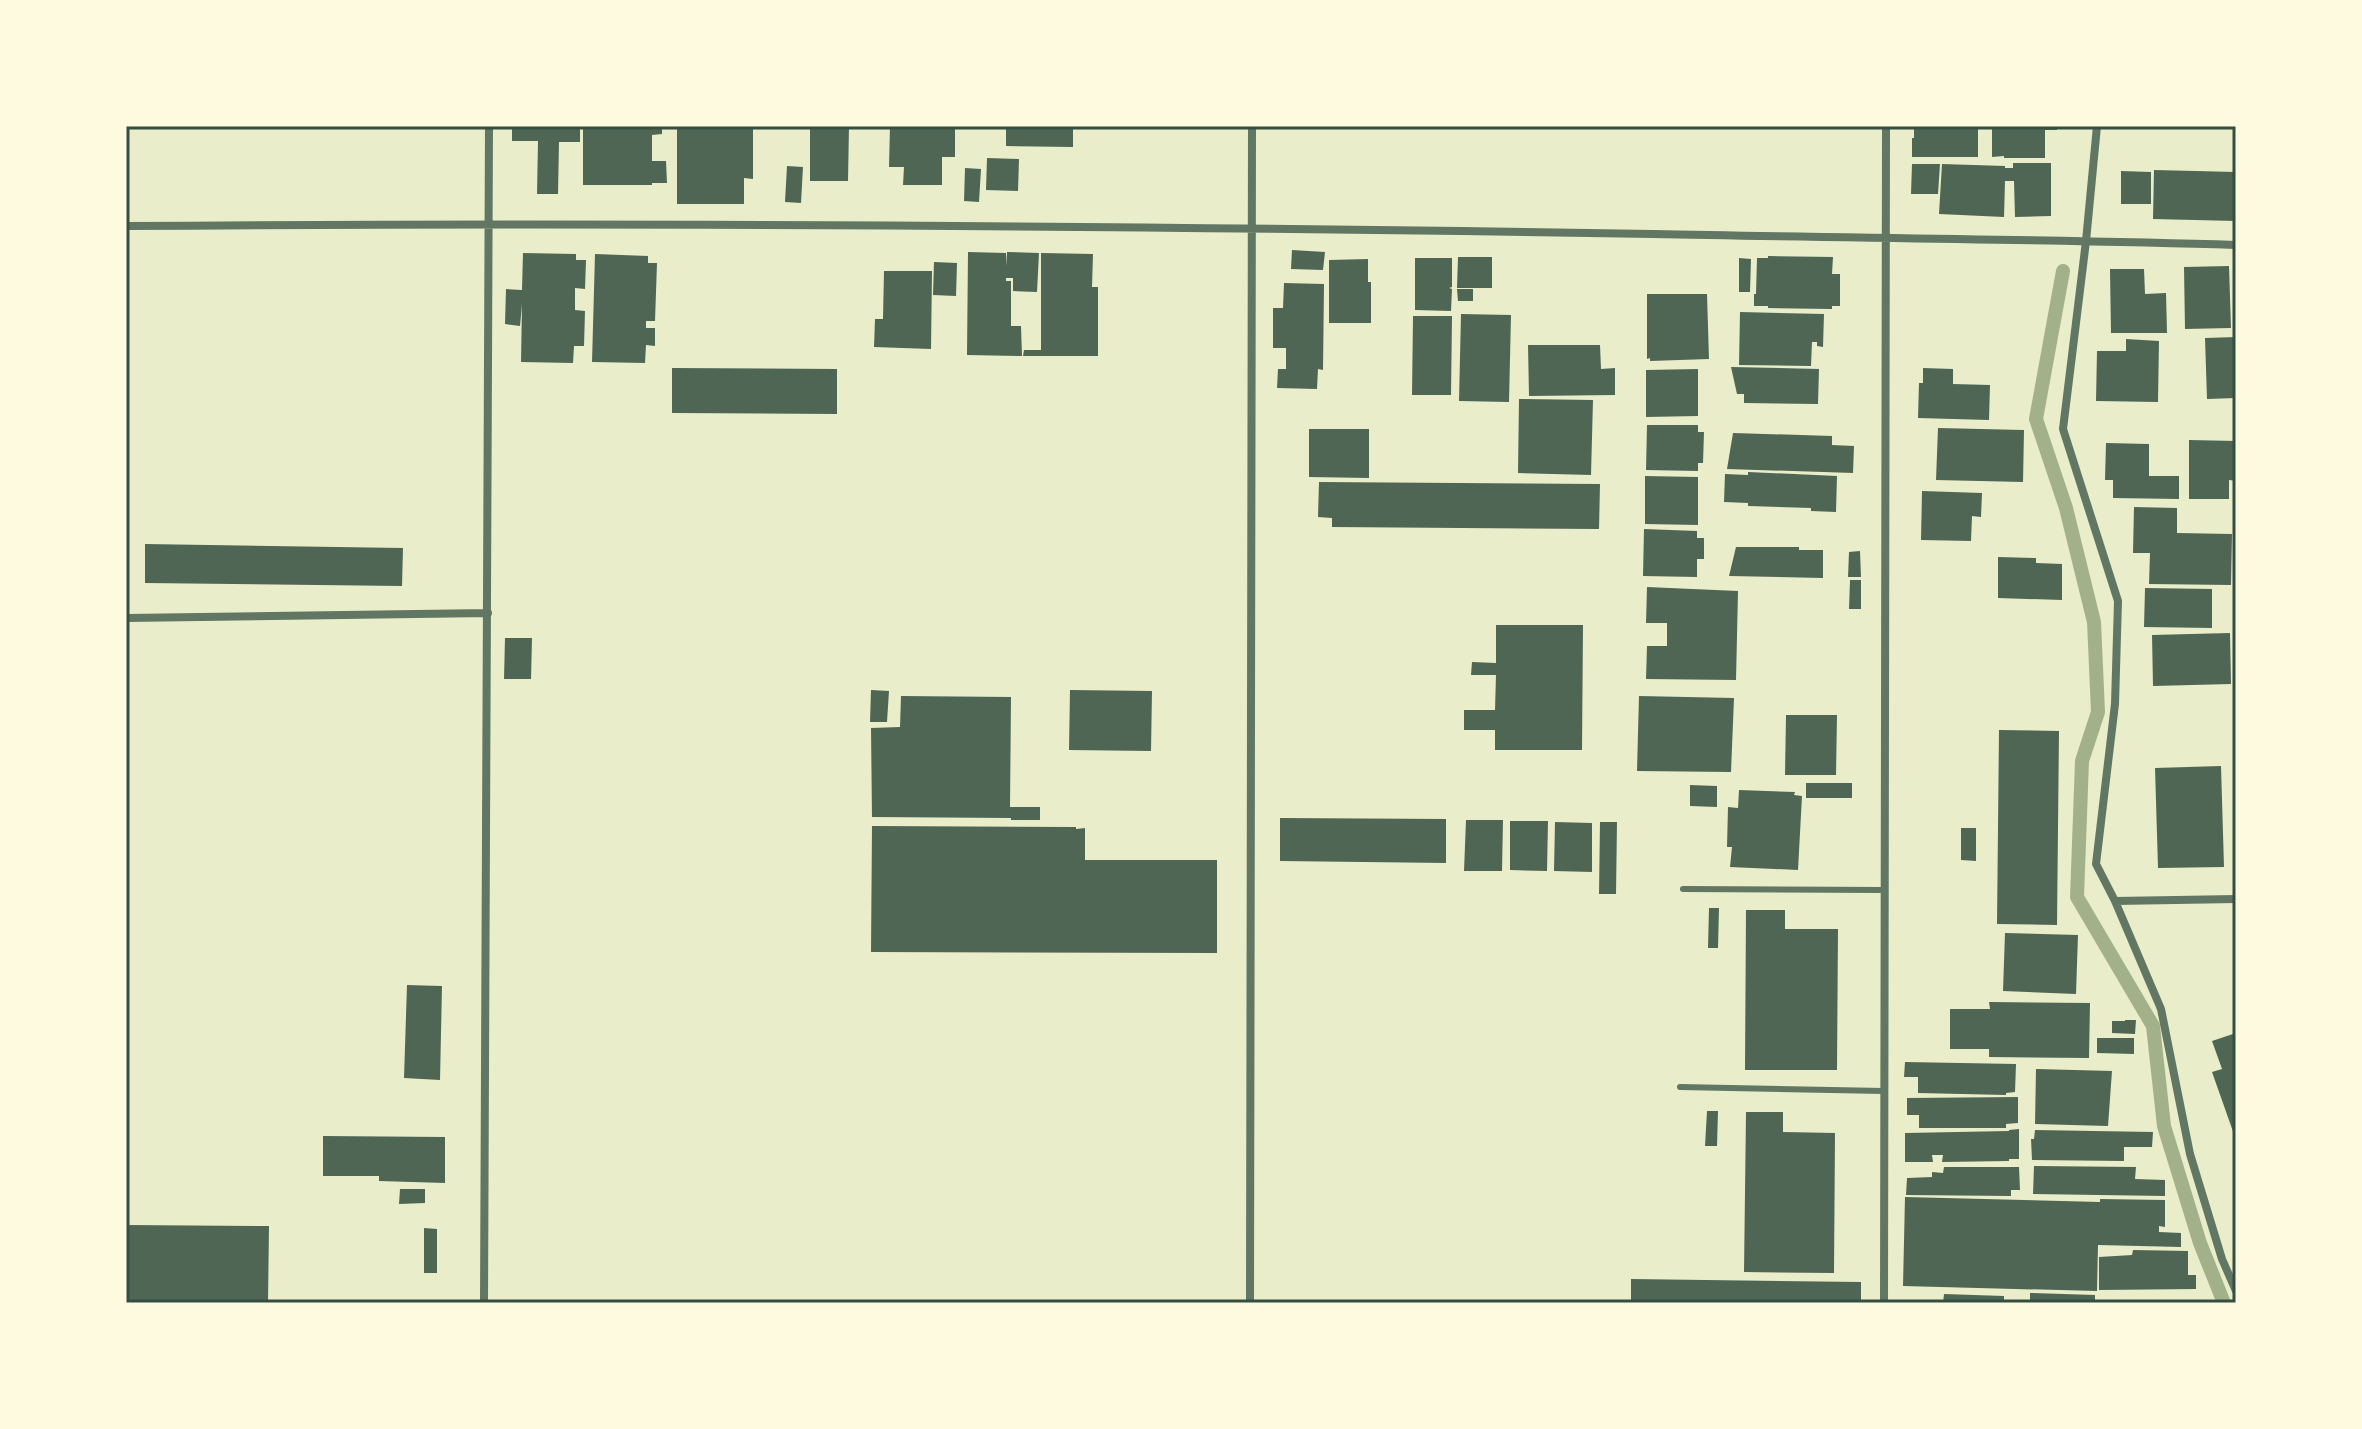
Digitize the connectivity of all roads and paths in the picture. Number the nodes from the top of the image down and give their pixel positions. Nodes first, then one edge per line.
1 (489, 126) edge
2 (1252, 126) edge
3 (1886, 126) edge
4 (2097, 126) edge
5 (488, 223) junction
6 (126, 226) edge
7 (1252, 228) junction
8 (1886, 238) junction
9 (2086, 241) junction
10 (2236, 245) edge
11 (488, 613) junction
12 (126, 618) edge
13 (1683, 889) dead end
14 (1885, 890) junction
15 (2236, 899) edge
16 (2115, 901) junction
17 (1680, 1087) dead end
18 (1884, 1091) junction
19 (2236, 1291) edge
20 (484, 1303) edge
21 (1250, 1303) edge
22 (1884, 1303) edge

1 - 5 street
2 - 7 street
3 - 8 street
4 - 9 street
5 - 6 street
5 - 7 street
5 - 11 street
7 - 8 street
7 - 21 street
8 - 9 street
8 - 14 street
9 - 10 street
9 - 16 street
11 - 12 street
11 - 20 street
13 - 14 lane
14 - 18 street
15 - 16 street
16 - 19 street
17 - 18 lane
18 - 22 street

